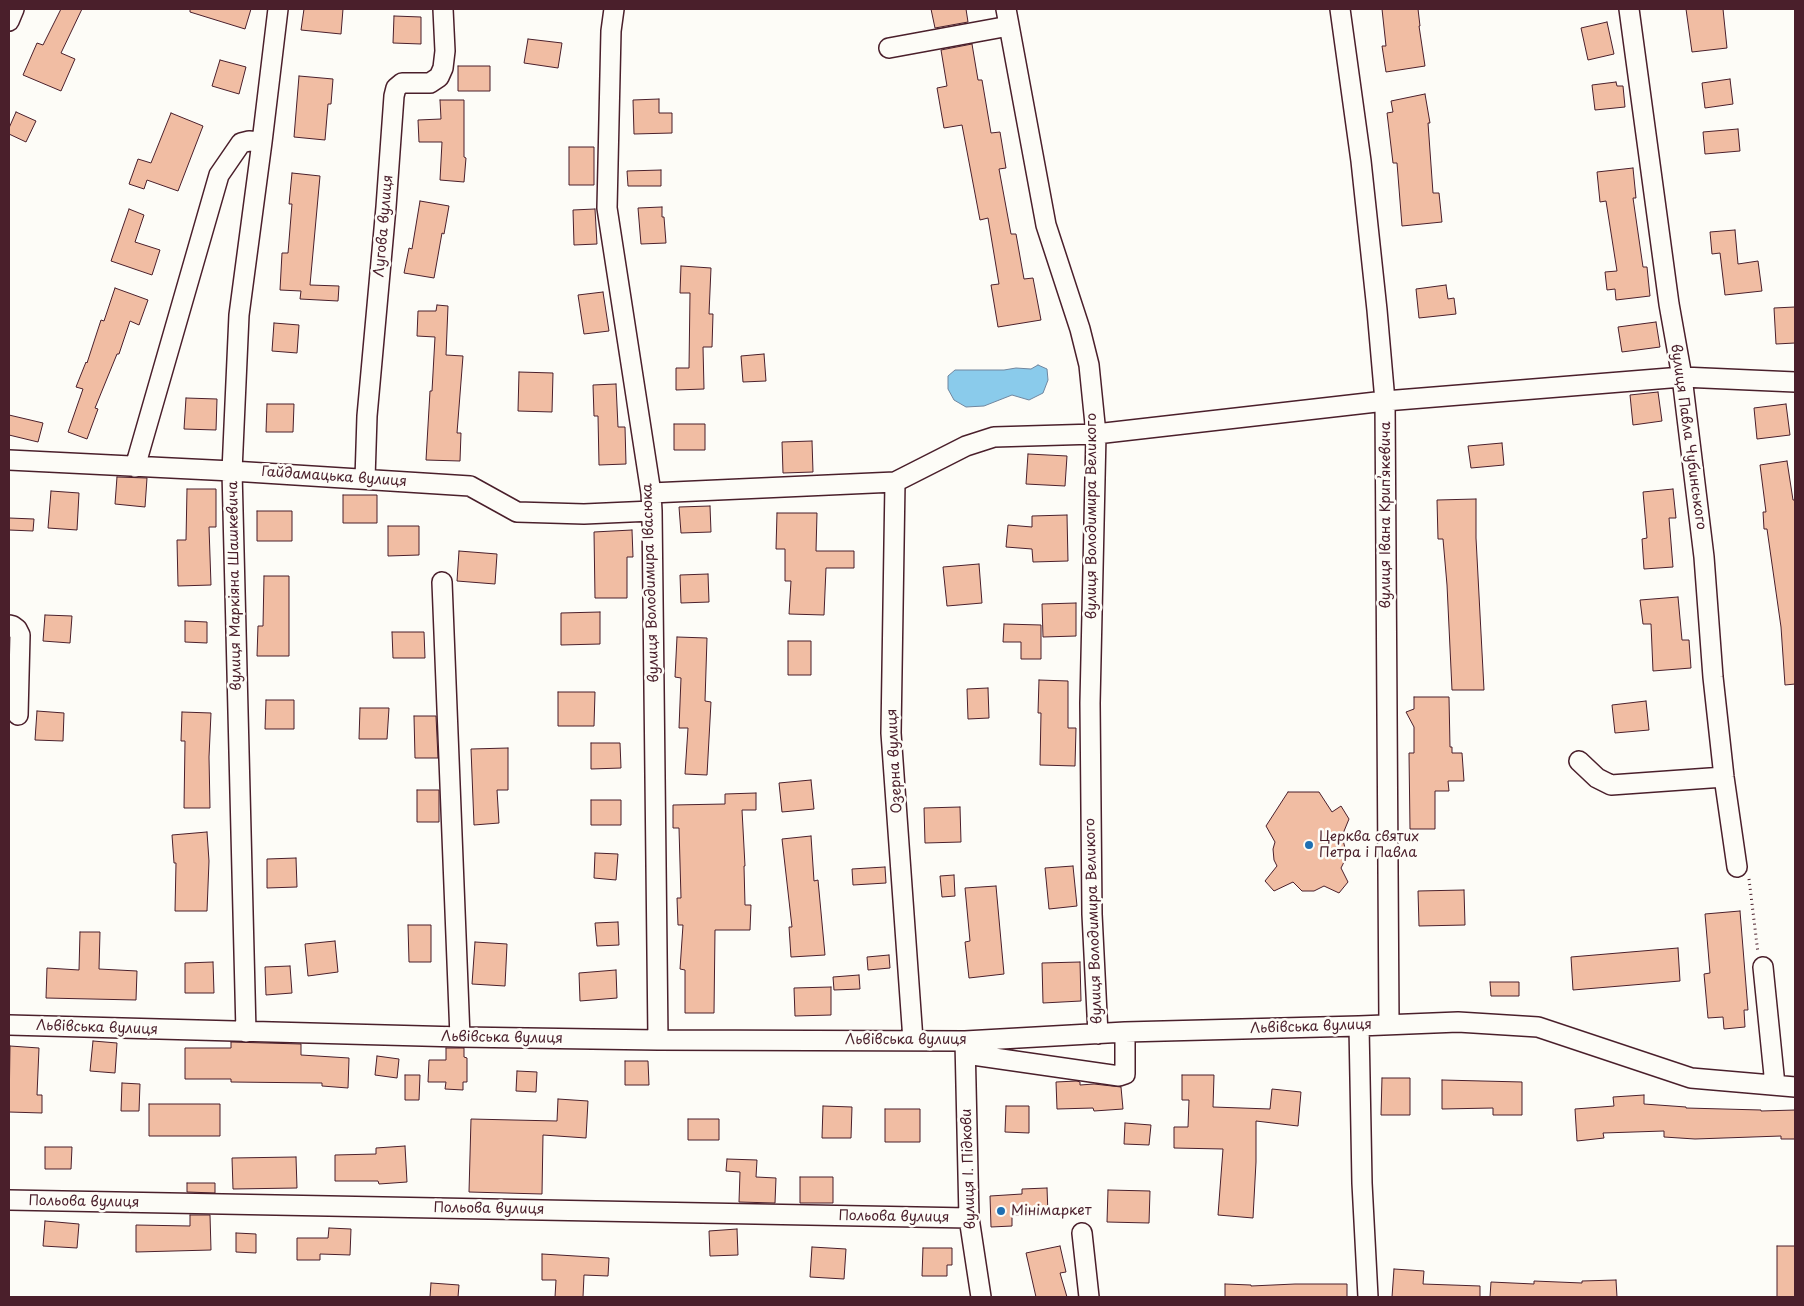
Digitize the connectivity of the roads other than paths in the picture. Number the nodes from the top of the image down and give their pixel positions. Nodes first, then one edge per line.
1 (14, 9) edge
2 (278, 9) edge
3 (443, 9) edge
4 (614, 9) edge
5 (1340, 9) edge
6 (1629, 9) edge
7 (1008, 17) edge
8 (9, 21) edge
9 (889, 48) dead end
10 (262, 142) junction
11 (1682, 377) junction
12 (1795, 382) edge
13 (1385, 401) junction
14 (1096, 434) junction
15 (9, 460) edge
16 (135, 467) junction
17 (232, 470) junction
18 (365, 479) junction
19 (895, 482) junction
20 (651, 502) junction
21 (442, 582) dead end
22 (9, 625) edge
23 (18, 715) dead end
24 (1579, 761) dead end
25 (1724, 777) junction
26 (1737, 867) road end
27 (1763, 967) road end
28 (1389, 1024) junction
29 (9, 1025) edge
30 (1359, 1026) junction
31 (246, 1032) junction
32 (1125, 1032) junction
33 (1098, 1034) junction
34 (460, 1037) junction
35 (658, 1040) junction
36 (913, 1040) junction
37 (965, 1047) junction
38 (1775, 1084) junction
39 (1795, 1087) edge
40 (9, 1200) edge
41 (969, 1218) junction
42 (1082, 1233) dead end
43 (981, 1297) edge
44 (1089, 1297) edge
45 (1368, 1297) edge

1 - 8 street
2 - 10 street, вулиця Маркіяна Шашкевича
3 - 18 street, Лугова вулиця
4 - 20 street, вулиця Володимира Івасюка
5 - 13 street, вулиця Івана Крипʼякевича
6 - 11 street, вулиця Павла Чубинського
7 - 9 street
7 - 14 street, вулиця Володимира Великого
10 - 16 street
10 - 17 street, вулиця Маркіяна Шашкевича
11 - 12 street
11 - 13 street
11 - 25 street, вулиця Павла Чубинського
13 - 14 street
13 - 28 street, вулиця Івана Крипʼякевича
14 - 19 street
14 - 33 street, вулиця Володимира Великого
15 - 16 street, Гайдамацька вулиця
16 - 17 street, Гайдамацька вулиця
17 - 18 street, Гайдамацька вулиця
17 - 31 street, вулиця Маркіяна Шашкевича
18 - 20 street, Гайдамацька вулиця
19 - 20 street, Гайдамацька вулиця
19 - 36 street, Озерна вулиця
20 - 35 street, вулиця Володимира Івасюка
21 - 34 street
22 - 23 street
24 - 25 street
25 - 26 street, вулиця Павла Чубинського
27 - 38 street
28 - 30 street, Львівська вулиця
28 - 38 street, Львівська вулиця
29 - 31 street, Львівська вулиця
30 - 32 street, Львівська вулиця
30 - 45 street
31 - 34 street, Львівська вулиця
32 - 33 street, Львівська вулиця
32 - 37 street
33 - 37 street, Львівська вулиця
34 - 35 street, Львівська вулиця
35 - 36 street, Львівська вулиця
36 - 37 street, Львівська вулиця
37 - 41 street, вулиця І. Підкови
38 - 39 street, Львівська вулиця
40 - 41 street, Польова вулиця
41 - 43 street, вулиця І. Підкови
42 - 44 street

